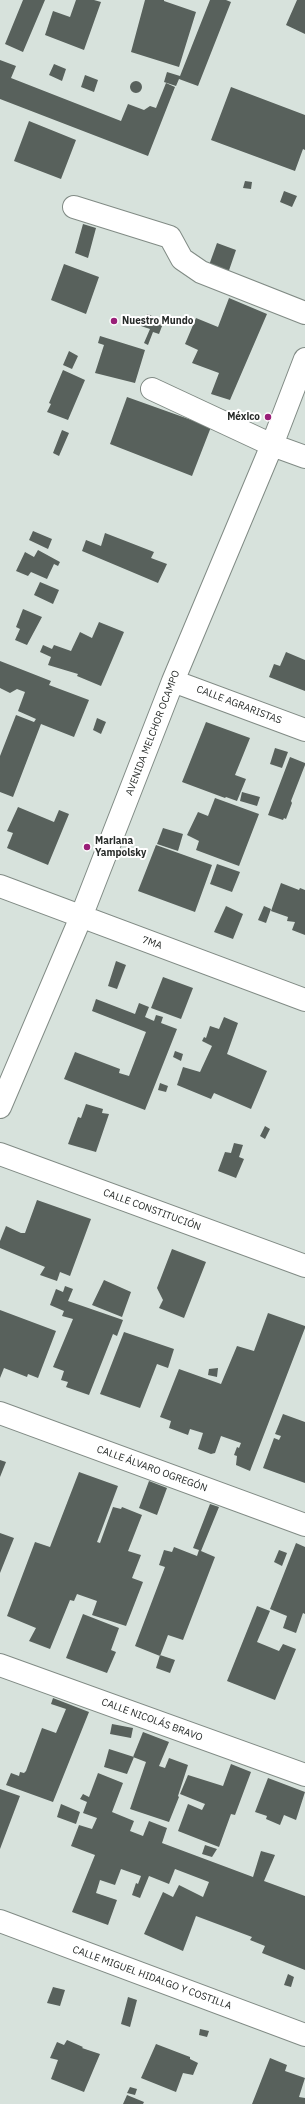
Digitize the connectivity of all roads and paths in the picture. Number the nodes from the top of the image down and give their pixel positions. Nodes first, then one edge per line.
1 (74, 207) dead end
2 (305, 312) edge
3 (305, 359) edge
4 (152, 389) dead end
5 (272, 445) junction
6 (305, 457) edge
7 (173, 681) junction
8 (305, 730) edge
9 (0, 886) edge
10 (82, 917) junction
11 (305, 1000) edge
12 (0, 1107) edge
13 (0, 1154) edge
14 (305, 1266) edge
15 (0, 1413) edge
16 (305, 1525) edge
17 (0, 1665) edge
18 (305, 1775) edge
19 (0, 1921) edge
20 (305, 2034) edge

1 - 2 street
3 - 5 street, AVENIDA MELCHOR OCAMPO
4 - 5 street
5 - 6 street
5 - 7 street, AVENIDA MELCHOR OCAMPO
7 - 8 street, CALLE AGRARISTAS
7 - 10 street, AVENIDA MELCHOR OCAMPO
9 - 10 street, 7MA
10 - 11 street, 7MA
10 - 12 street, AVENIDA MELCHOR OCAMPO
13 - 14 street, CALLE CONSTITUCIÓN
15 - 16 street, CALLE ÁLVARO OGREGÓN
17 - 18 street, CALLE NICOLÁS BRAVO
19 - 20 street, CALLE MIGUEL HIDALGO Y COSTILLA

